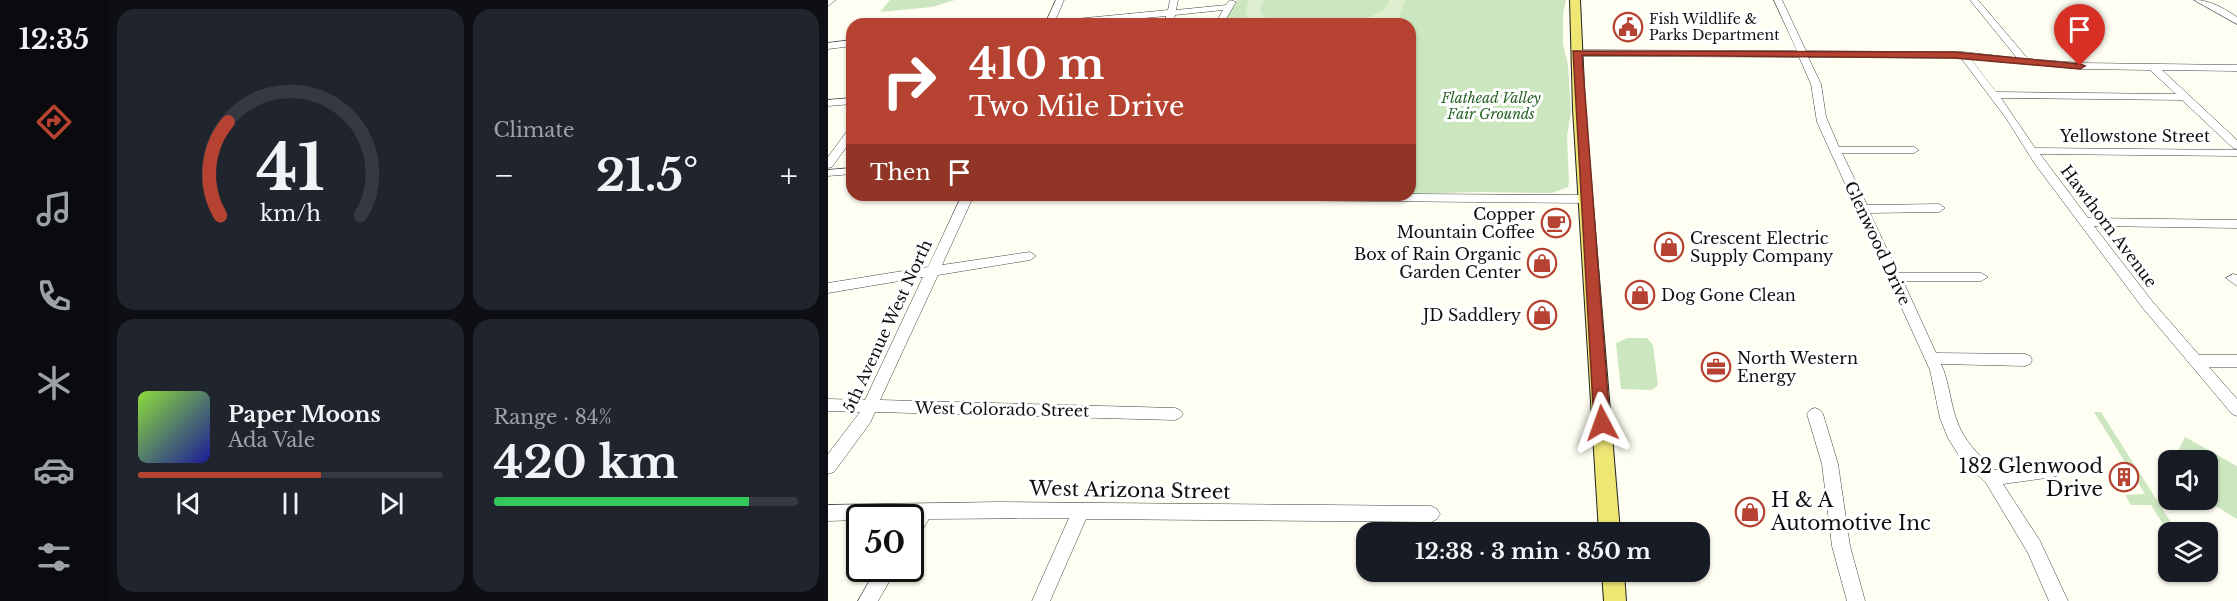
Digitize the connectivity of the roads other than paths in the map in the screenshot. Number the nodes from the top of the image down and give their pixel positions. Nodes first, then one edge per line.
1 (832, 0) edge
2 (1060, 0) edge
3 (1174, 0) edge
4 (1575, 0) edge
5 (1778, 0) edge
6 (1974, 0) edge
7 (2198, 0) edge
8 (828, 4) edge
9 (1230, 4) edge
10 (1171, 13) junction
11 (1052, 18) edge
12 (1118, 18) edge
13 (1170, 18) edge
14 (1222, 18) edge
15 (2237, 21) edge
16 (846, 44) edge
17 (828, 46) edge
18 (1577, 53) junction
19 (1803, 54) junction
20 (1964, 56) junction
21 (2024, 60) junction
22 (2153, 67) junction
23 (2237, 68) edge
24 (1994, 95) junction
25 (2183, 97) junction
26 (846, 102) edge
27 (828, 104) edge
28 (846, 140) edge
29 (2237, 146) edge
30 (1834, 150) junction
31 (1914, 150) dead end
32 (2032, 152) junction
33 (2237, 153) edge
34 (828, 165) edge
35 (846, 172) edge
36 (828, 173) edge
37 (1416, 197) edge
38 (1585, 199) junction
39 (965, 201) edge
40 (1940, 208) dead end
41 (1863, 209) junction
42 (2085, 222) junction
43 (2237, 224) edge
44 (1029, 256) dead end
45 (933, 271) junction
46 (1894, 277) junction
47 (1981, 277) dead end
48 (828, 288) edge
49 (1932, 358) junction
50 (2025, 360) dead end
51 (2194, 361) junction
52 (2231, 362) edge
53 (828, 405) edge
54 (871, 406) junction
55 (2237, 410) edge
56 (1175, 414) dead end
57 (1815, 414) dead end
58 (828, 467) edge
59 (2053, 470) dead end
60 (1992, 478) junction
61 (925, 511) joint
62 (1081, 511) junction
63 (828, 513) edge
64 (1431, 514) dead end
65 (1609, 522) edge
66 (879, 582) edge
67 (1613, 582) edge
68 (867, 601) edge
69 (1041, 601) edge
70 (1615, 601) edge
71 (1856, 601) edge
72 (2059, 601) edge

1 - 8 street
2 - 11 street
3 - 10 street
4 - 18 main road
5 - 19 street, Glenwood Drive
6 - 21 street
7 - 15 street
9 - 10 street
9 - 14 street
10 - 12 street
10 - 13 street
16 - 17 street
18 - 19 street
18 - 38 main road
19 - 20 street
19 - 30 street, Glenwood Drive
20 - 21 street
20 - 24 street, Hawthorn Avenue
21 - 22 street
22 - 23 street
22 - 25 street
24 - 25 street
24 - 32 street, Hawthorn Avenue
25 - 29 street
26 - 27 street
28 - 34 street
30 - 31 street
30 - 41 street, Glenwood Drive
32 - 33 street, Yellowstone Street
32 - 42 street, Hawthorn Avenue
35 - 36 street
37 - 38 street
38 - 65 main road
39 - 45 street, 5th Avenue West North
40 - 41 street
41 - 46 street, Glenwood Drive
42 - 43 street
42 - 51 street, Hawthorn Avenue
44 - 45 street
45 - 48 street
45 - 54 street, 5th Avenue West North
46 - 47 street
46 - 49 street, Glenwood Drive
49 - 50 street
49 - 60 street, Glenwood Drive
51 - 52 street
51 - 55 street, Hawthorn Avenue
53 - 54 street, West Colorado Street
54 - 56 street, West Colorado Street
54 - 58 street, 5th Avenue West North
57 - 71 street
59 - 60 street
60 - 72 street, Glenwood Drive
61 - 62 street, West Arizona Street
61 - 63 street, West Arizona Street
62 - 64 street, West Arizona Street
62 - 69 street
66 - 68 street
67 - 70 main road

